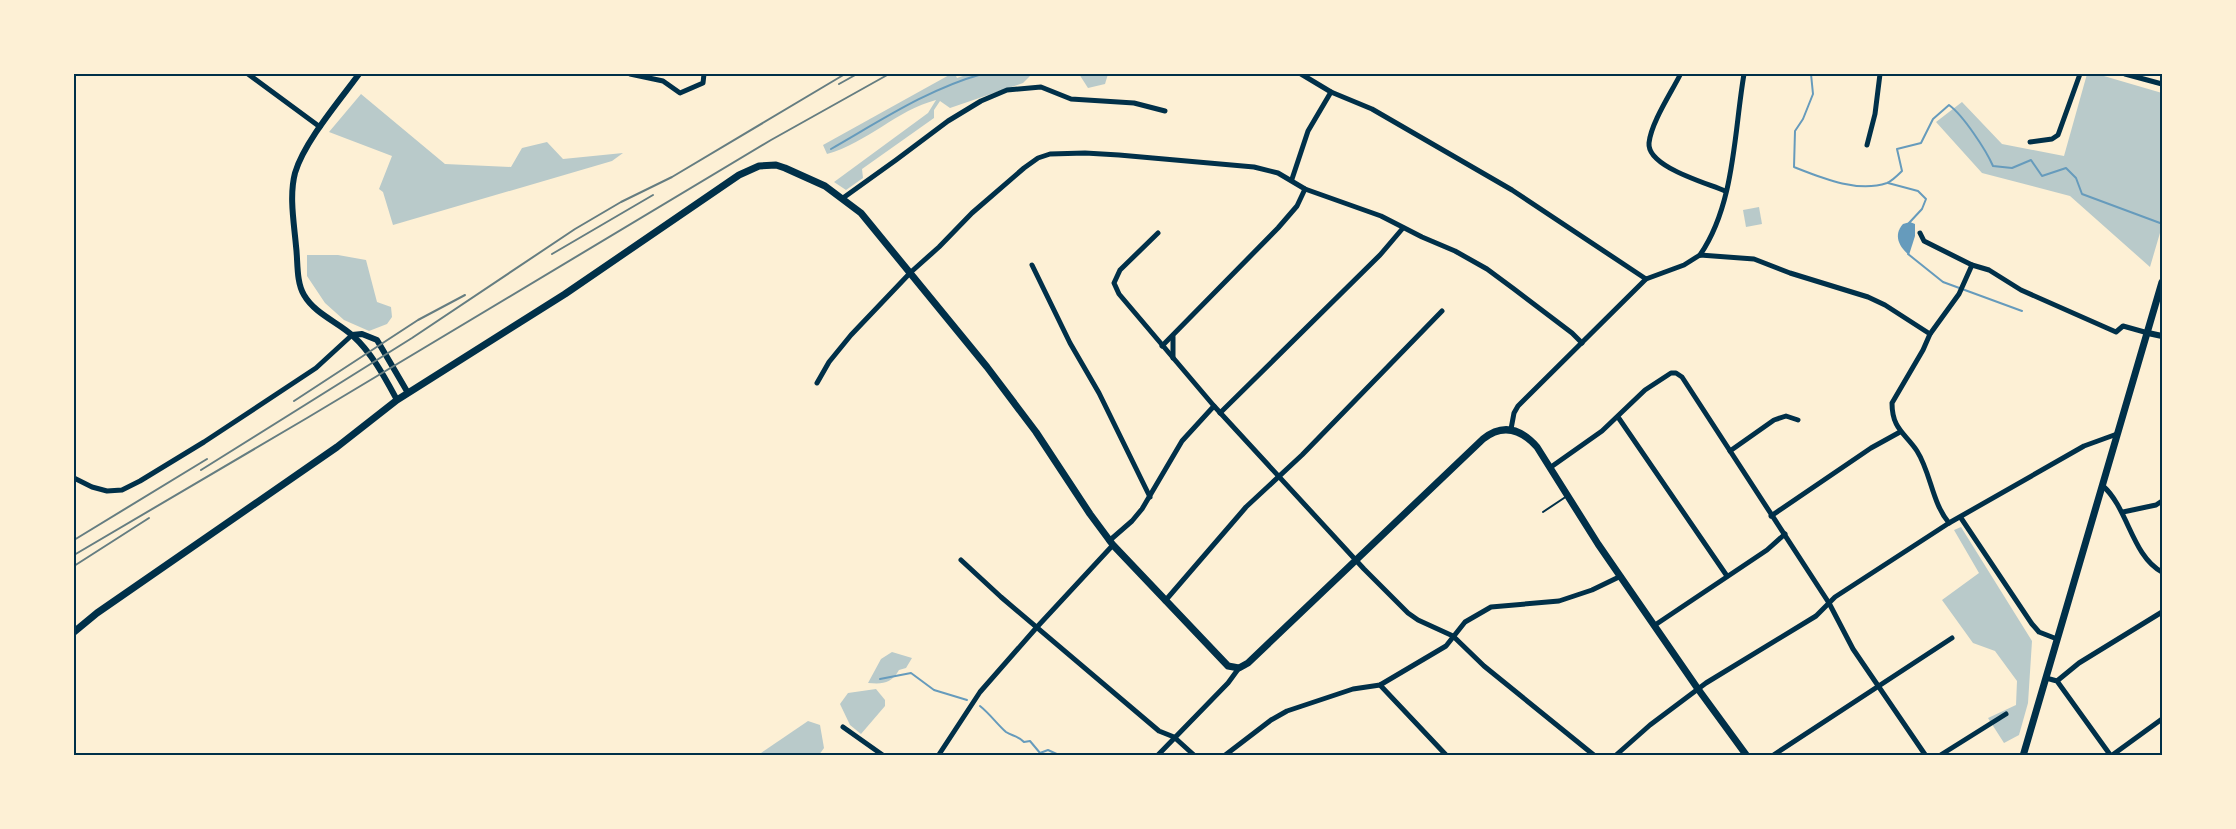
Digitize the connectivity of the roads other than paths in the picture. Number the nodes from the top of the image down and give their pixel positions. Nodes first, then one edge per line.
1 (248, 74) edge
2 (359, 74) edge
3 (630, 74) edge
4 (704, 74) edge
5 (1301, 74) edge
6 (1744, 74) edge
7 (1880, 74) edge
8 (2080, 74) edge
9 (2125, 74) edge
10 (1680, 75) edge
11 (2163, 84) edge
12 (1331, 92) junction
13 (1165, 111) dead end
14 (321, 127) junction
15 (2030, 142) dead end
16 (1867, 145) dead end
17 (1292, 179) junction
18 (1305, 189) junction
19 (1725, 191) junction
20 (843, 198) junction
21 (1403, 228) junction
22 (1158, 233) dead end
23 (1920, 233) dead end
24 (1700, 255) junction
25 (1032, 265) dead end
26 (1972, 265) junction
27 (911, 272) junction
28 (1647, 279) junction
29 (2163, 282) edge
30 (1442, 311) dead end
31 (2148, 333) junction
32 (1930, 334) junction
33 (352, 335) junction
34 (2163, 336) edge
35 (1173, 337) junction
36 (1582, 343) junction
37 (1162, 346) junction
38 (1173, 358) junction
39 (817, 383) dead end
40 (408, 393) junction
41 (397, 400) junction
42 (1214, 406) junction
43 (1220, 413) junction
44 (1618, 417) junction
45 (1798, 420) dead end
46 (1511, 429) junction
47 (1900, 432) junction
48 (2117, 434) junction
49 (1730, 451) junction
50 (1551, 467) junction
51 (1277, 476) junction
52 (74, 478) edge
53 (2103, 486) junction
54 (1567, 496) junction
55 (1150, 497) junction
56 (2163, 501) edge
57 (1544, 512) dead end
58 (2123, 512) junction
59 (1771, 516) junction
60 (1961, 518) junction
61 (1948, 523) junction
62 (1785, 534) junction
63 (1111, 543) junction
64 (961, 560) dead end
65 (1357, 561) junction
66 (2163, 572) edge
67 (1620, 576) junction
68 (1727, 576) junction
69 (1165, 601) junction
70 (1829, 603) junction
71 (2163, 612) edge
72 (1655, 625) junction
73 (1037, 627) junction
74 (74, 632) edge
75 (1453, 636) junction
76 (1952, 638) dead end
77 (2057, 639) junction
78 (1239, 668) junction
79 (2046, 678) junction
80 (2057, 681) junction
81 (1380, 685) junction
82 (1878, 685) junction
83 (1698, 689) junction
84 (2006, 714) dead end
85 (2163, 719) edge
86 (843, 727) dead end
87 (1174, 737) junction
88 (2110, 754) edge
89 (884, 756) edge
90 (938, 756) edge
91 (1156, 756) edge
92 (1196, 756) edge
93 (1224, 756) edge
94 (1447, 756) edge
95 (1594, 756) edge
96 (1615, 756) edge
97 (1747, 756) edge
98 (1772, 756) edge
99 (1926, 756) edge
100 (1940, 756) edge
101 (2023, 756) edge
102 (2101, 756) edge

1 - 14 street
2 - 14 street
3 - 4 street
5 - 12 street
6 - 19 street
7 - 16 street
8 - 15 street
9 - 11 street
10 - 19 street
12 - 17 street
12 - 28 street
13 - 20 street
14 - 33 street
17 - 18 street
17 - 27 street
18 - 21 street
18 - 35 street
19 - 24 street
20 - 27 main road
20 - 40 main road
21 - 36 street
21 - 43 street
22 - 37 street
23 - 26 street
24 - 28 street
24 - 32 street
25 - 55 street
26 - 31 street
26 - 32 street
27 - 39 street
27 - 63 main road
28 - 36 street
29 - 31 main road
30 - 51 street
31 - 34 street
31 - 48 main road
32 - 47 street
33 - 40 street
33 - 41 street
33 - 52 street
35 - 37 street
35 - 38 street
36 - 46 street
37 - 38 street
38 - 42 street
40 - 41 main road
41 - 74 main road
42 - 43 street
42 - 55 street
43 - 51 street
44 - 49 street
44 - 50 street
44 - 68 street
45 - 49 street
46 - 50 main road
46 - 65 main road
47 - 59 street
47 - 61 street
48 - 53 main road
48 - 60 street
49 - 59 street
50 - 54 main road
51 - 65 street
51 - 69 street
53 - 58 street
53 - 77 main road
54 - 57 lane
54 - 67 main road
55 - 63 street
56 - 58 street
58 - 66 street
59 - 62 street
60 - 61 street
60 - 77 street
61 - 70 street
62 - 68 street
62 - 70 street
63 - 69 main road
63 - 73 street
64 - 73 street
65 - 75 street
65 - 78 main road
67 - 72 main road
67 - 75 street
68 - 72 street
69 - 78 main road
70 - 82 street
70 - 83 street
71 - 80 street
72 - 83 main road
73 - 87 street
73 - 90 street
75 - 81 street
75 - 95 street
76 - 82 street
77 - 79 main road
78 - 87 street
79 - 80 street
79 - 101 main road
80 - 88 street
81 - 93 street
81 - 94 street
82 - 98 street
82 - 99 street
83 - 96 street
83 - 97 main road
84 - 100 street
85 - 88 street
86 - 89 street
87 - 91 street
87 - 92 street
88 - 102 street

